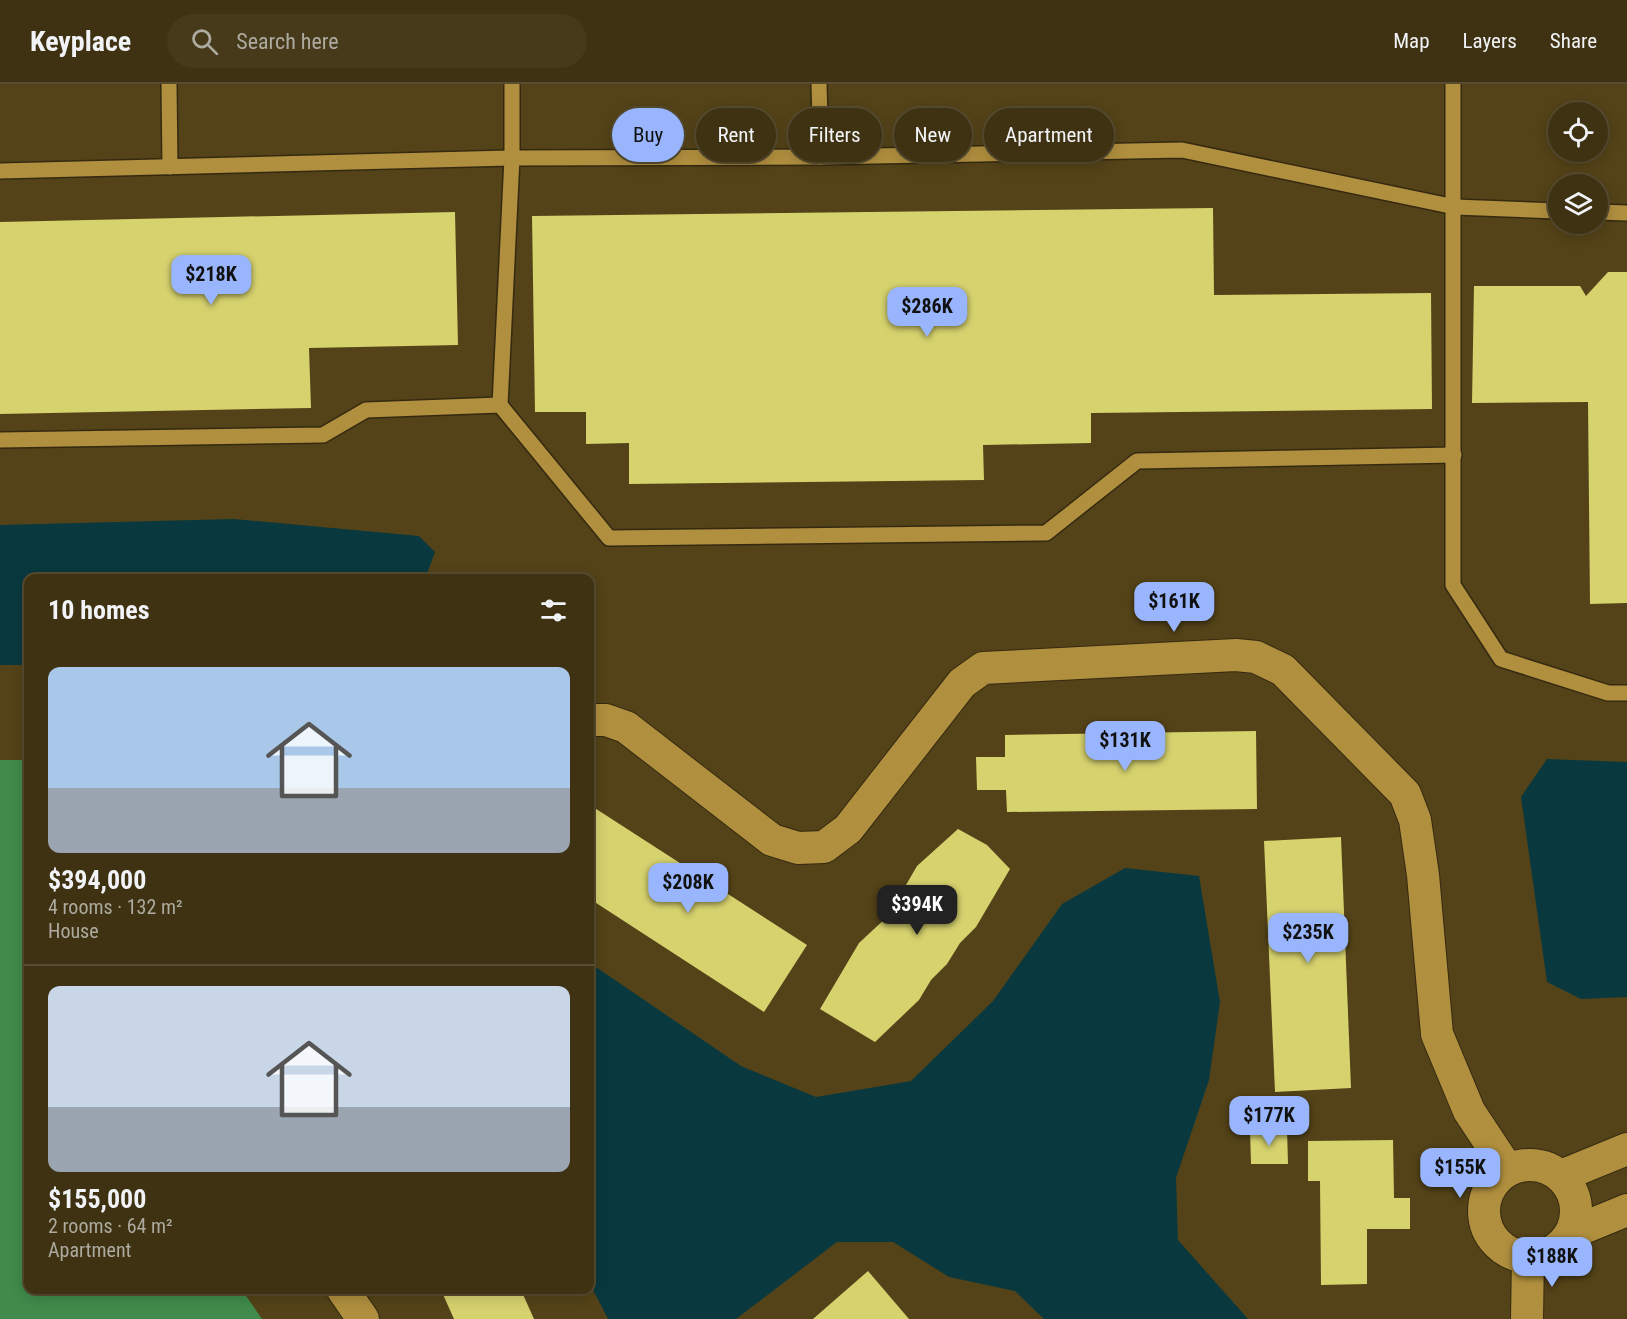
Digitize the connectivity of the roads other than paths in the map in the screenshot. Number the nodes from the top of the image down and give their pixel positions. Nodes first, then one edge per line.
1 (169, 84) edge
2 (512, 84) edge
3 (819, 84) edge
4 (1454, 84) edge
5 (820, 108) edge
6 (882, 156) edge
7 (788, 157) edge
8 (512, 158) junction
9 (170, 167) junction
10 (0, 171) edge
11 (1455, 207) junction
12 (1548, 211) edge
13 (1608, 212) edge
14 (1627, 213) edge
15 (500, 405) junction
16 (0, 440) edge
17 (1454, 454) junction
18 (1627, 693) edge
19 (594, 720) edge
20 (1627, 1149) edge
21 (1508, 1170) junction
22 (1561, 1176) junction
23 (1627, 1210) edge
24 (1571, 1233) junction
25 (1528, 1257) junction
26 (346, 1294) edge
27 (363, 1319) edge
28 (1527, 1319) edge

1 - 9 lane
2 - 8 lane
3 - 5 lane
4 - 11 lane
6 - 11 lane
7 - 8 lane
8 - 9 lane
8 - 15 lane
9 - 10 lane
11 - 12 lane
11 - 17 lane
13 - 14 lane
15 - 16 lane
15 - 17 lane
17 - 18 lane
19 - 21 street
20 - 22 street
21 - 22 street
21 - 25 street
22 - 24 street
23 - 24 street
24 - 25 street
25 - 28 street
26 - 27 street

